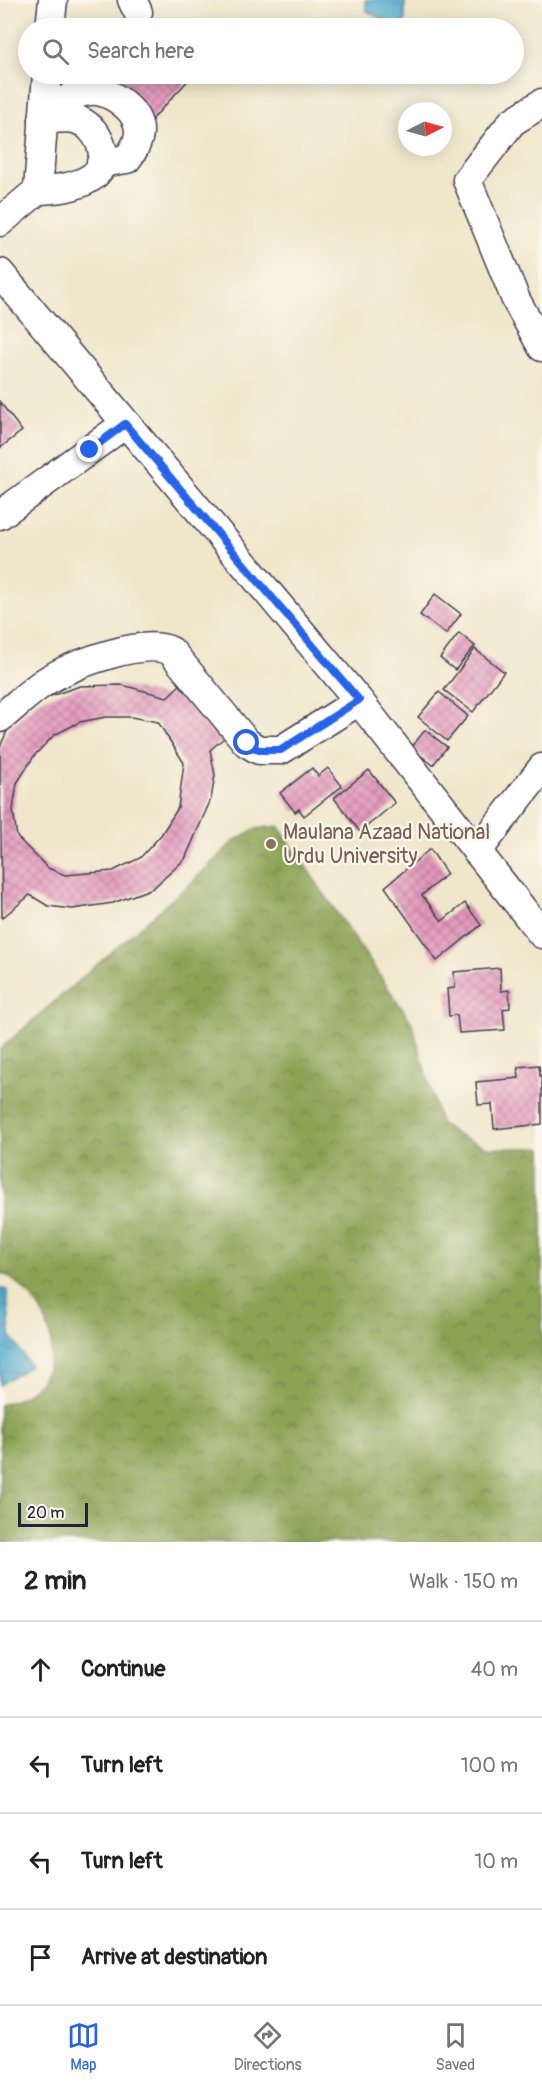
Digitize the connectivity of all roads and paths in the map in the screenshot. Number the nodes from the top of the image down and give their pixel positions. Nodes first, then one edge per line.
1 (53, 0) edge
2 (52, 18) edge
3 (46, 84) edge
4 (542, 103) edge
5 (43, 120) junction
6 (101, 163) junction
7 (38, 190) junction
8 (0, 222) edge
9 (0, 273) edge
10 (542, 347) edge
11 (125, 424) junction
12 (0, 515) edge
13 (359, 700) junction
14 (0, 718) edge
15 (542, 768) edge
16 (477, 852) junction
17 (542, 934) edge

1 - 2 lane
3 - 5 lane
4 - 10 lane
5 - 6 lane
5 - 6 lane
5 - 7 lane
6 - 7 lane
7 - 8 lane
9 - 11 lane
11 - 12 lane
11 - 13 lane
13 - 14 lane
13 - 16 lane
15 - 16 lane
16 - 17 lane

